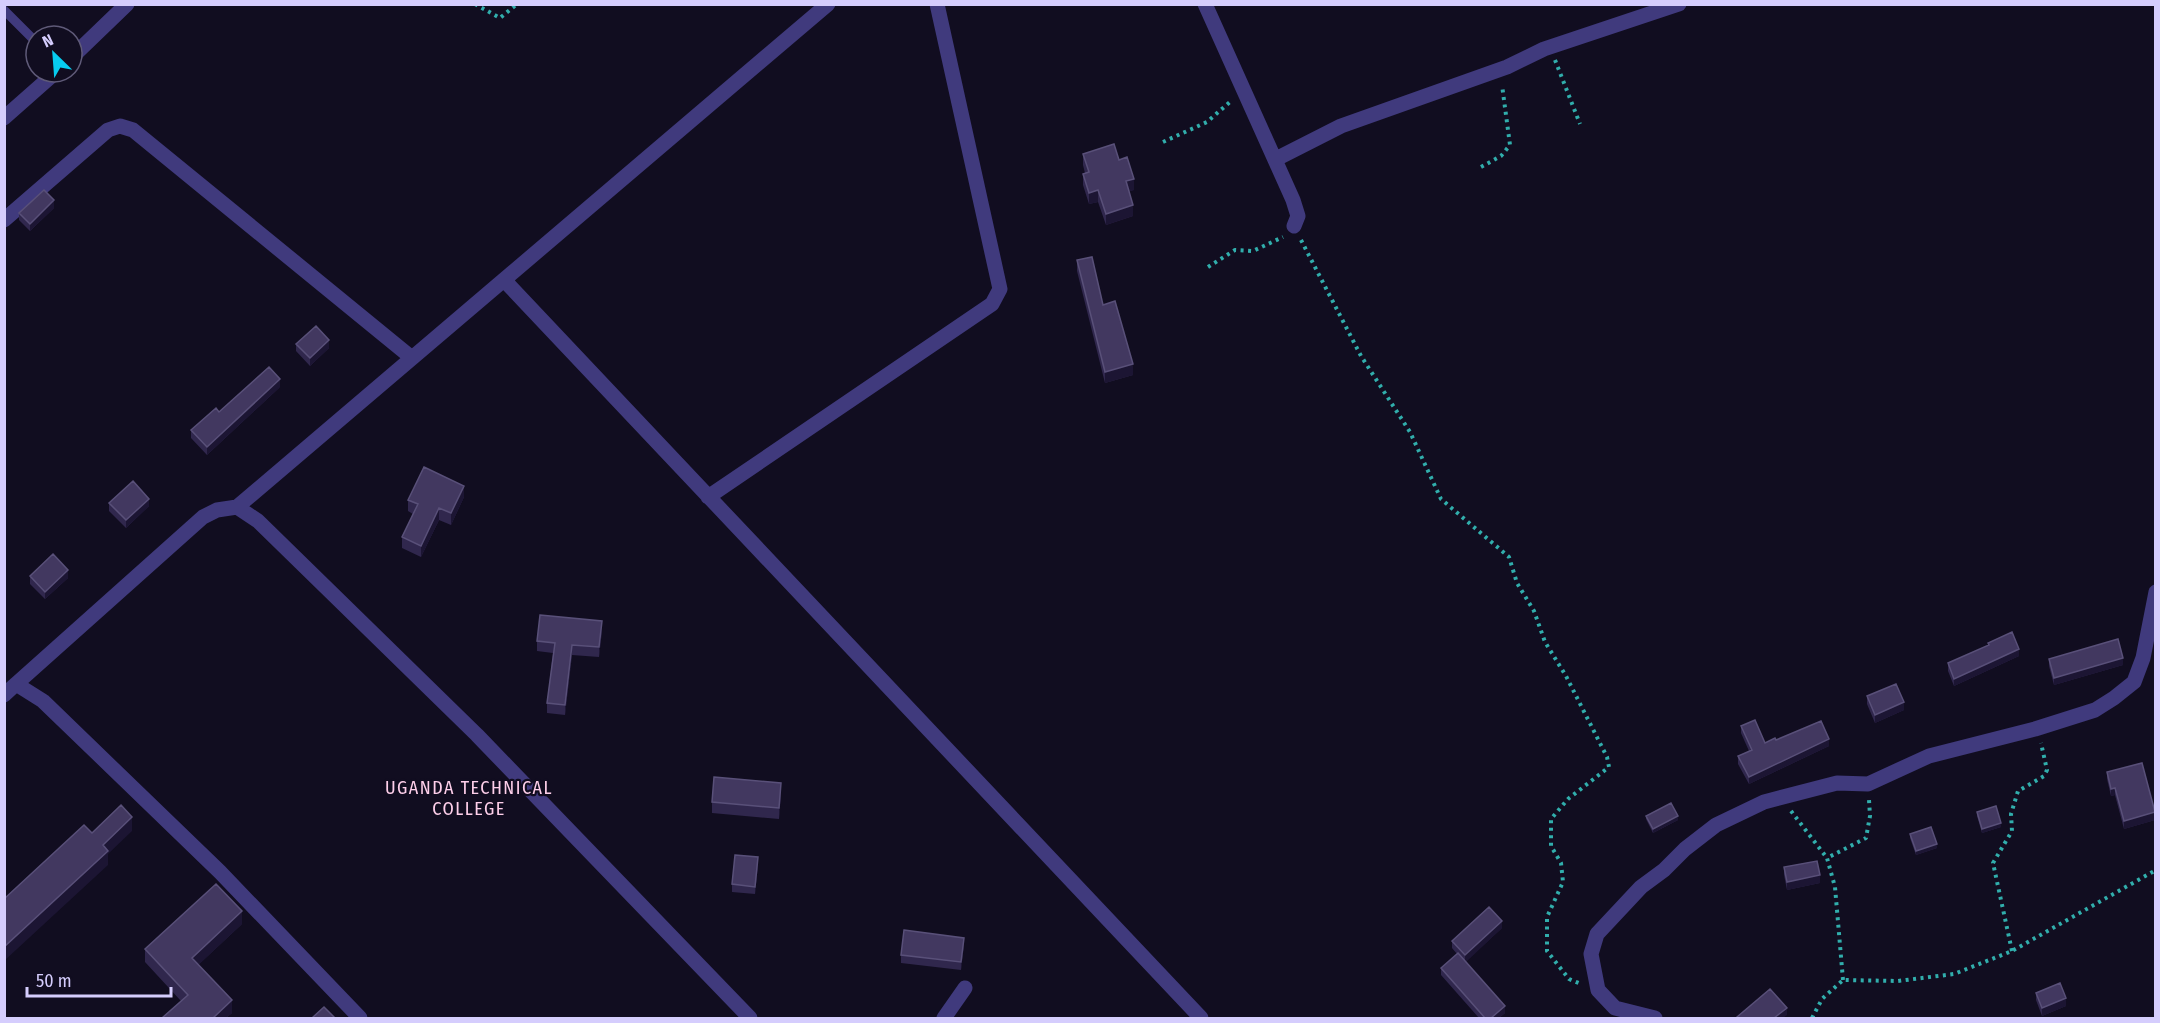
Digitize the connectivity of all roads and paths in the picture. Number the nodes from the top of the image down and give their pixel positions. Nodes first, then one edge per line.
1 (127, 4) edge
2 (475, 4) edge
3 (517, 4) edge
4 (828, 4) edge
5 (937, 4) edge
6 (1205, 4) edge
7 (1679, 4) edge
8 (4, 10) edge
9 (24, 30) edge
10 (84, 45) edge
11 (1545, 49) junction
12 (1508, 67) junction
13 (42, 84) edge
14 (1245, 89) junction
15 (4, 118) edge
16 (1580, 123) dead end
17 (1163, 142) dead end
18 (1276, 159) junction
19 (1481, 167) dead end
20 (4, 220) edge
21 (1294, 226) junction
22 (1208, 267) dead end
23 (504, 280) junction
24 (412, 358) junction
25 (708, 496) junction
26 (237, 507) junction
27 (2156, 592) edge
28 (16, 684) junction
29 (4, 695) edge
30 (2035, 729) junction
31 (1868, 784) junction
32 (1780, 797) junction
33 (1827, 858) junction
34 (2156, 870) edge
35 (2012, 951) junction
36 (1558, 968) dead end
37 (1843, 980) junction
38 (964, 988) dead end
39 (360, 1018) edge
40 (750, 1018) edge
41 (944, 1018) edge
42 (1201, 1018) edge
43 (1655, 1018) edge
44 (1812, 1018) edge

1 - 10 street
2 - 3 path
4 - 23 street
5 - 25 street
6 - 14 street
7 - 11 street
8 - 9 lane
11 - 12 street
11 - 16 path
12 - 18 street
12 - 19 path
13 - 15 street
14 - 17 path
14 - 18 street
18 - 21 street
20 - 24 street
21 - 22 path
21 - 36 path
23 - 24 street
23 - 25 street
24 - 26 street
25 - 42 street
26 - 28 street
26 - 40 street
27 - 30 street
28 - 29 street
28 - 39 street
30 - 31 street
30 - 35 path
31 - 32 street
31 - 33 path
32 - 33 path
32 - 43 street
33 - 37 path
34 - 35 path
35 - 37 path
37 - 44 path
38 - 41 street

